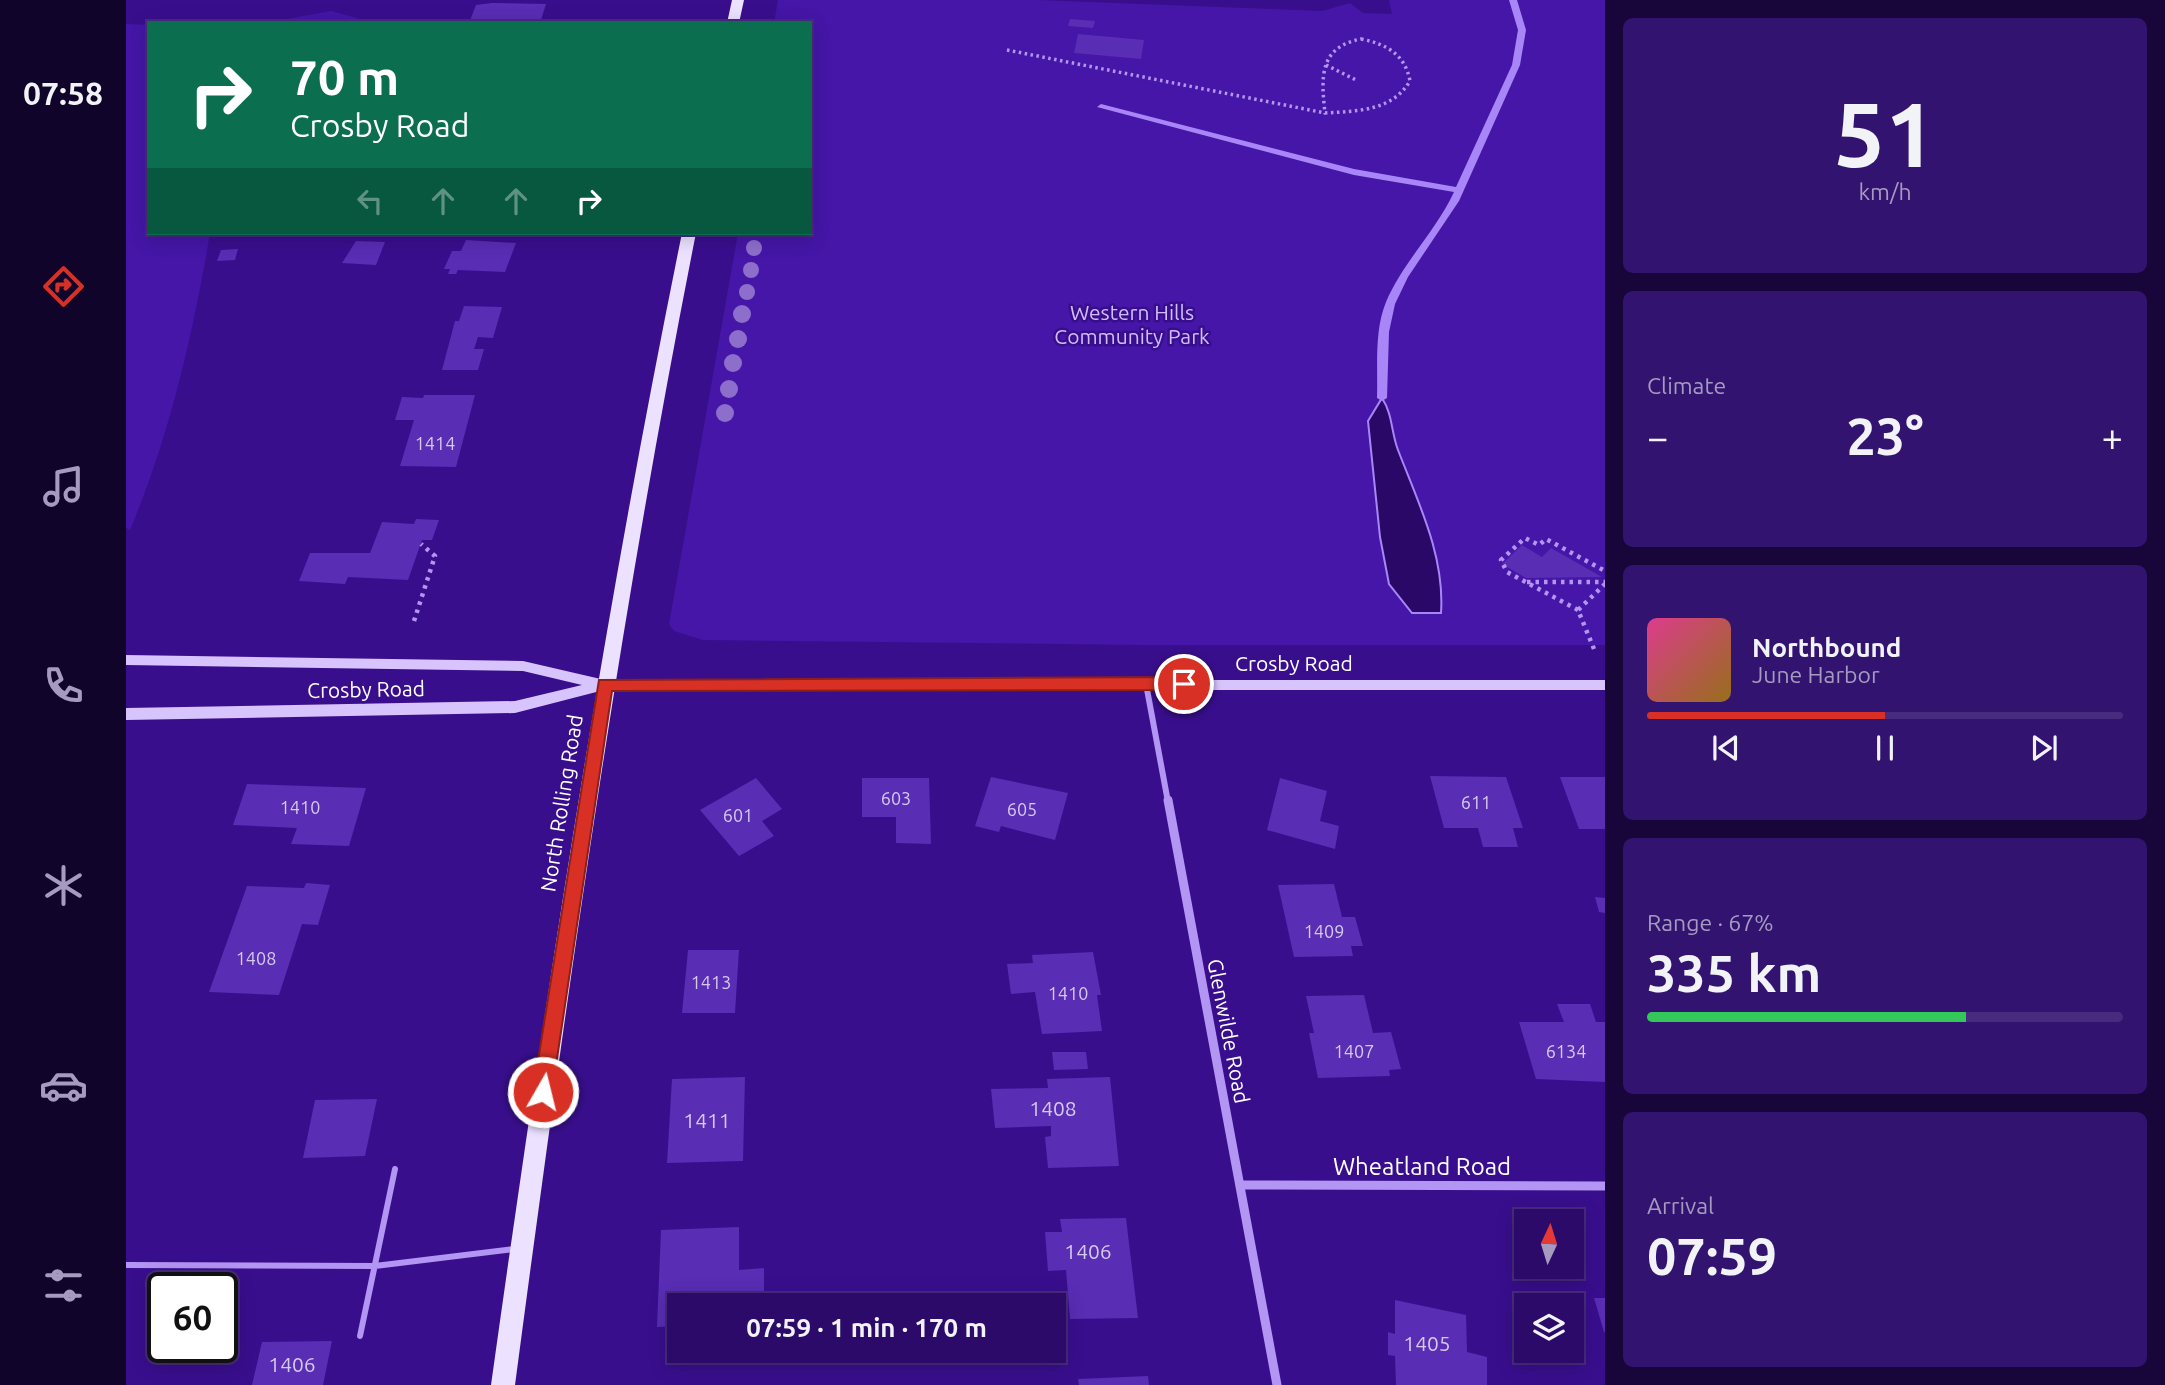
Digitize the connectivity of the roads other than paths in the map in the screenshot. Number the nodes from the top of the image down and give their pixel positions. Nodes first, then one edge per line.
1 (738, 0) edge
2 (733, 21) edge
3 (689, 235) edge
4 (126, 660) edge
5 (1146, 684) junction
6 (605, 685) junction
7 (1605, 685) edge
8 (126, 714) edge
9 (395, 1169) dead end
10 (1240, 1185) junction
11 (1605, 1186) edge
12 (521, 1248) junction
13 (126, 1265) edge
14 (375, 1266) junction
15 (360, 1336) dead end
16 (503, 1385) edge
17 (1277, 1385) edge

1 - 2 main road
3 - 6 main road, North Rolling Road
4 - 6 main road, Crosby Road
5 - 6 main road, Crosby Road
5 - 7 main road, Crosby Road
5 - 10 street, Glenwilde Road
6 - 8 main road, Crosby Road
6 - 12 main road, North Rolling Road
9 - 14 lane
10 - 11 street, Wheatland Road
10 - 17 street, Glenwilde Road
12 - 14 lane
12 - 16 main road, North Rolling Road
13 - 14 lane
14 - 15 lane

